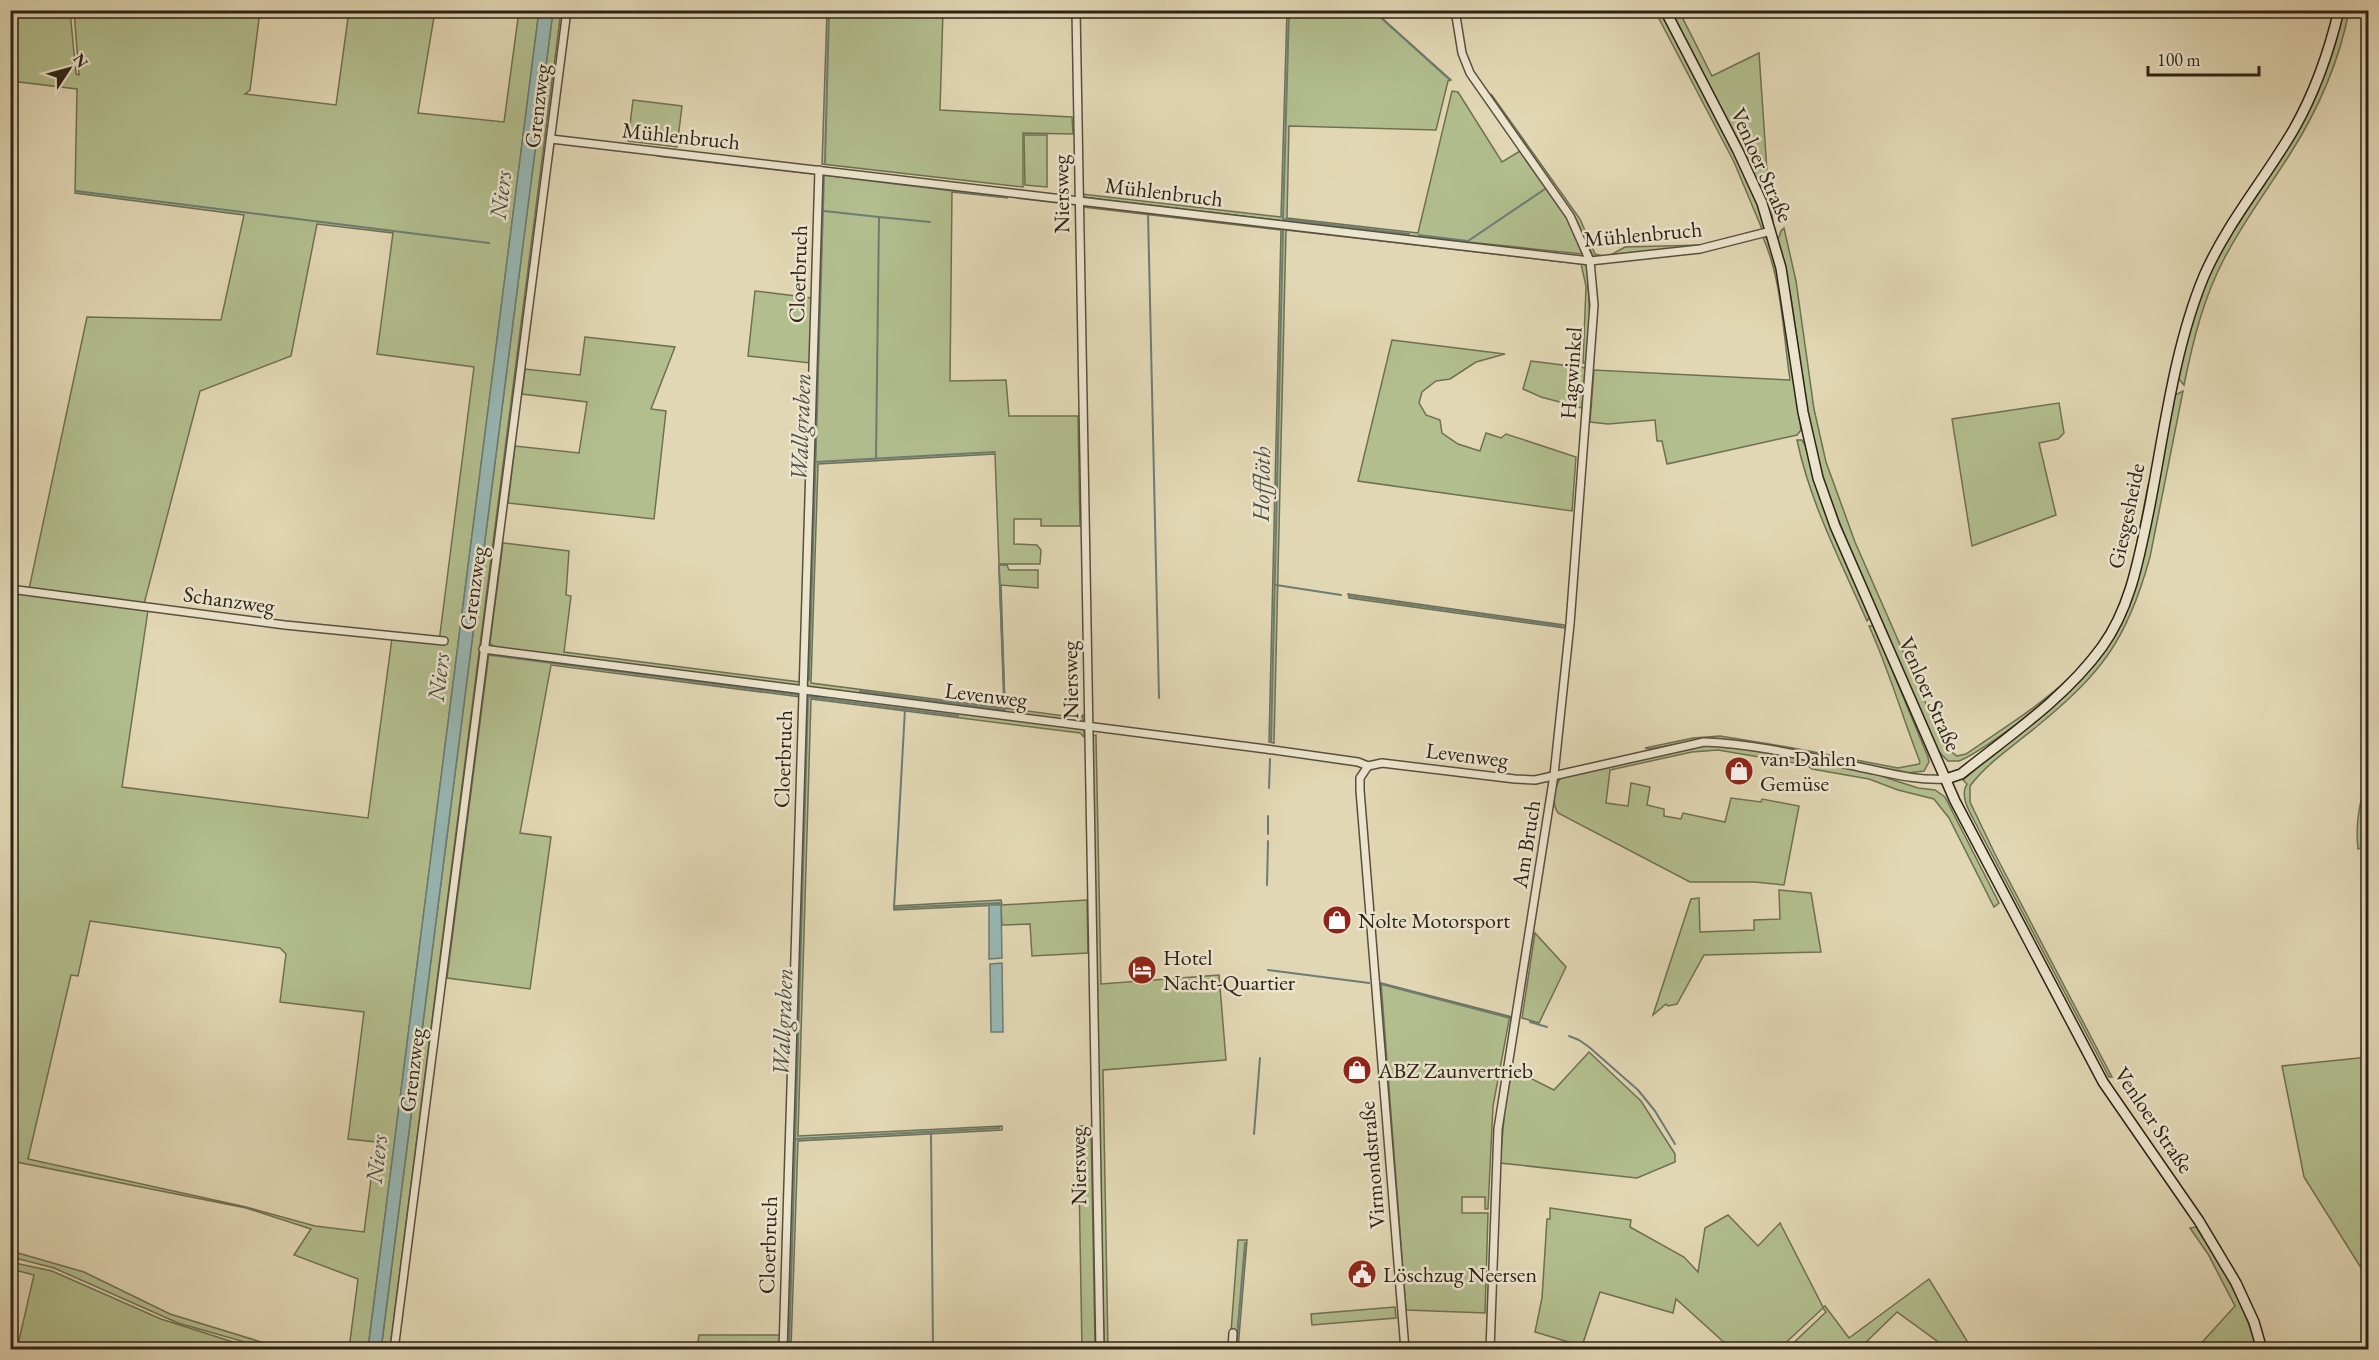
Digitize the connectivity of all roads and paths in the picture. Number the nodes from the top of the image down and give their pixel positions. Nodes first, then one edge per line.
1 (567, 10) edge
2 (1076, 10) edge
3 (1455, 10) edge
4 (1665, 10) edge
5 (2339, 10) edge
6 (551, 140) junction
7 (819, 170) junction
8 (1079, 200) junction
9 (1771, 231) junction
10 (1590, 261) junction
11 (10, 589) edge
12 (444, 641) dead end
13 (483, 649) junction
14 (803, 690) junction
15 (1089, 727) junction
16 (1368, 766) junction
17 (1554, 775) junction
18 (1946, 779) junction
19 (1233, 1332) dead end
20 (2368, 1341) edge
21 (394, 1350) edge
22 (783, 1350) edge
23 (1100, 1350) edge
24 (1232, 1350) edge
25 (1405, 1350) edge
26 (1490, 1350) edge
27 (2262, 1350) edge
28 (2362, 1350) edge

1 - 6 street, Grenzweg
2 - 8 street, Niersweg
3 - 10 street, Hagwinkel
4 - 9 main road, Venloer Straße
5 - 18 main road, Giesgesheide
6 - 7 street, Mühlenbruch
6 - 13 street, Grenzweg
7 - 8 street, Mühlenbruch
7 - 14 street, Cloerbruch
8 - 10 street, Mühlenbruch
8 - 15 street, Niersweg
9 - 10 street, Mühlenbruch
9 - 18 main road, Venloer Straße
10 - 17 street, Hagwinkel
11 - 12 street, Schanzweg
13 - 14 street, Levenweg
13 - 21 street, Grenzweg
14 - 15 street, Levenweg
14 - 22 street, Cloerbruch
15 - 16 street, Levenweg
15 - 23 street, Niersweg
16 - 17 street, Levenweg
16 - 25 street, Virmondstraße
17 - 18 street, Am Bruch
17 - 26 street, Am Bruch
18 - 27 main road, Venloer Straße
19 - 24 street
20 - 28 main road

